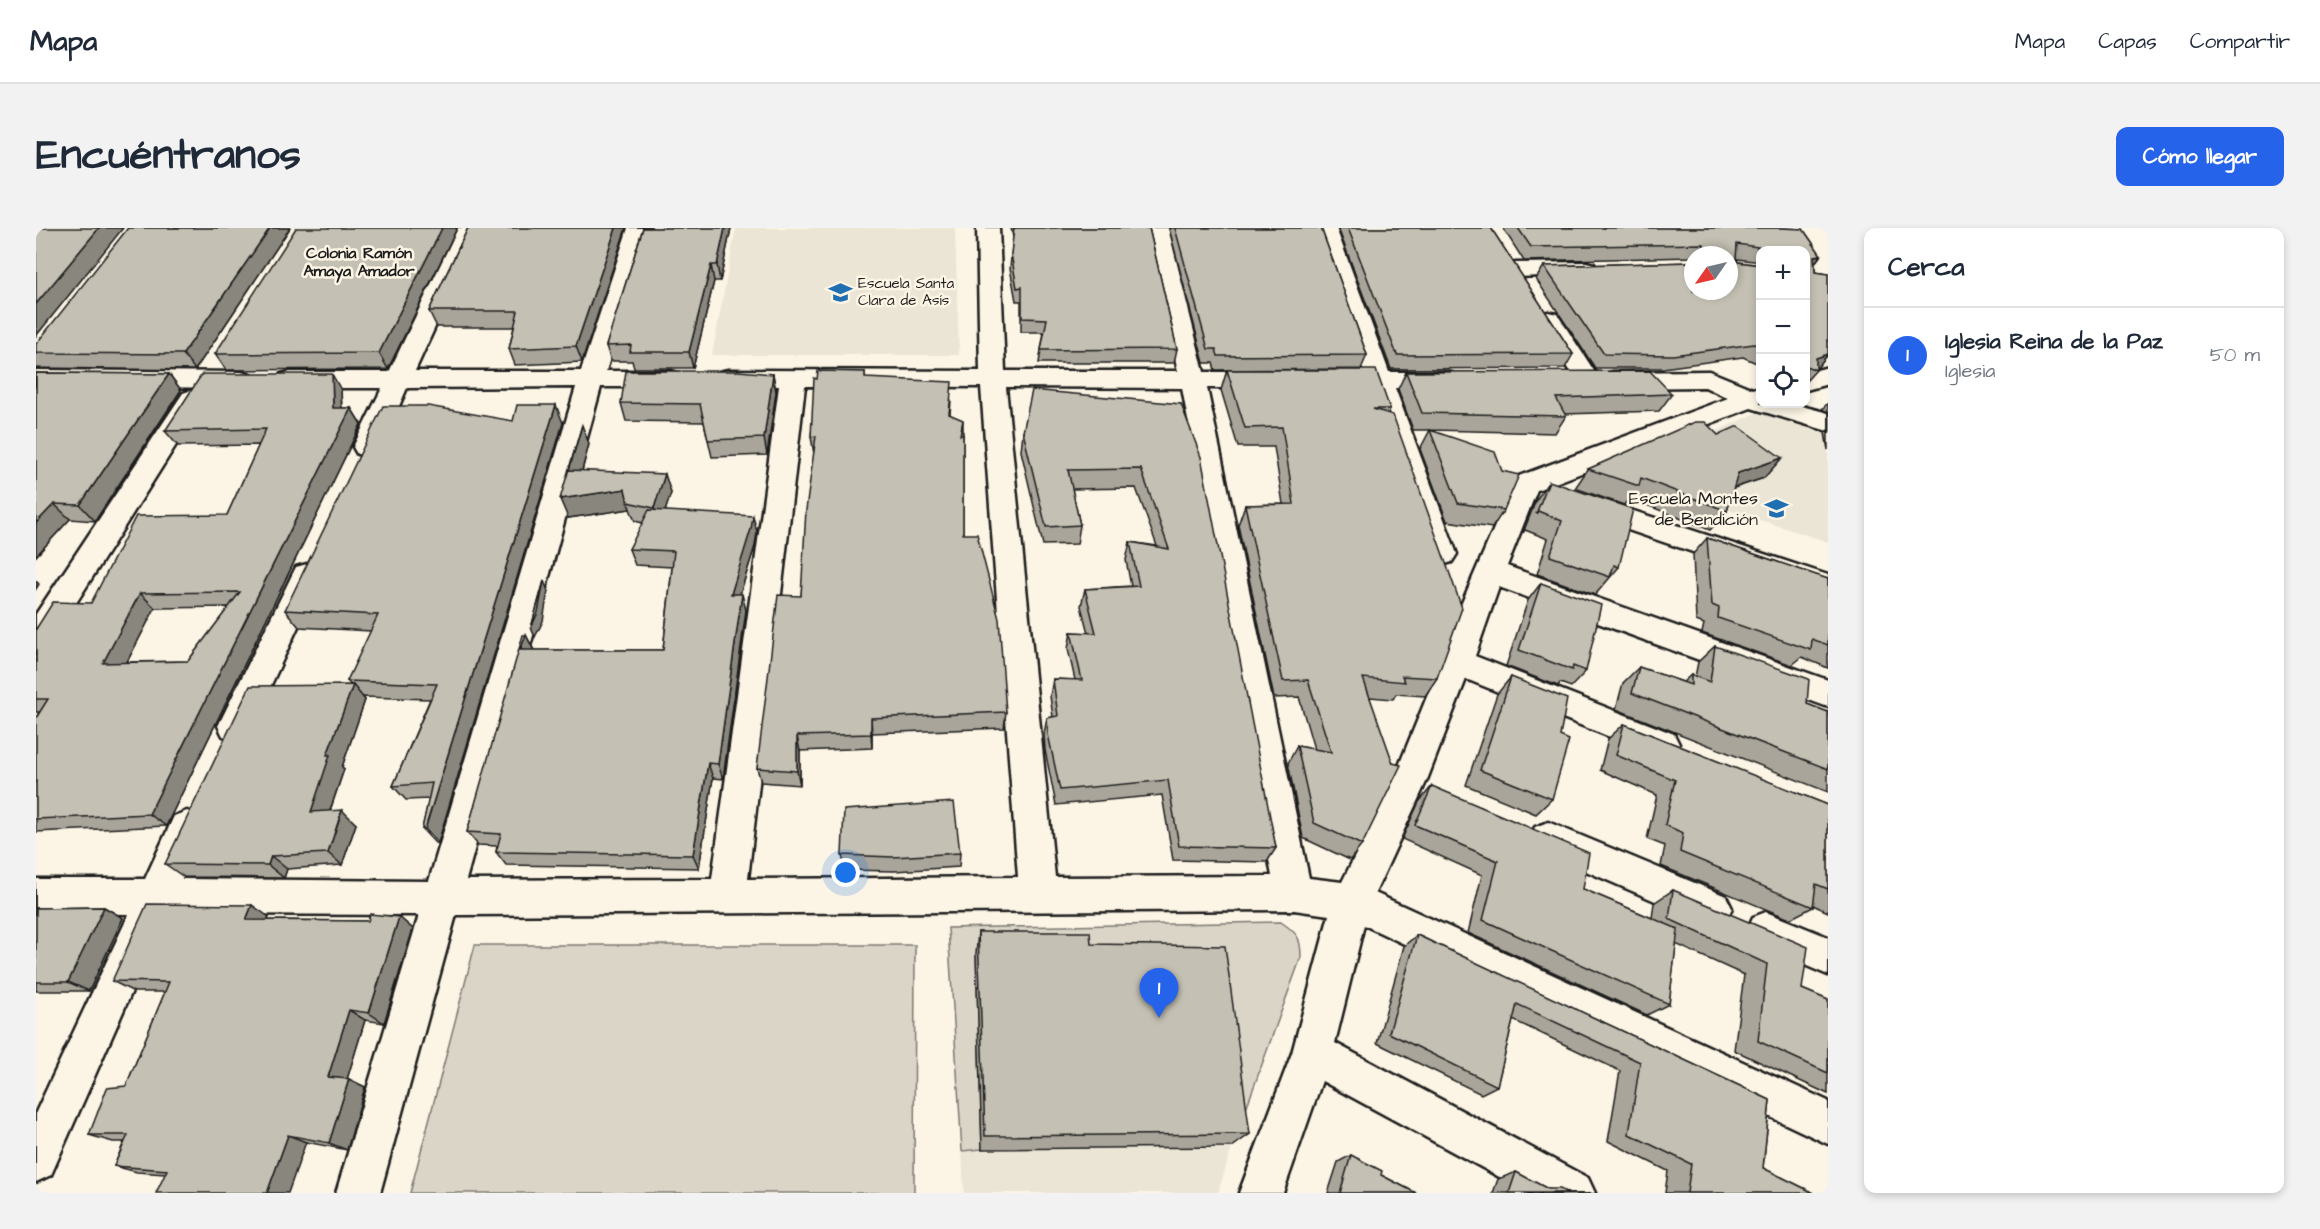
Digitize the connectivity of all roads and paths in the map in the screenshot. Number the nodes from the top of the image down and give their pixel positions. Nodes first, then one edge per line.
1 (469, 228) edge
2 (639, 228) edge
3 (988, 228) edge
4 (1157, 228) edge
5 (1324, 228) edge
6 (1610, 268) edge
7 (222, 352) edge
8 (1828, 375) edge
9 (36, 378) edge
10 (793, 378) junction
11 (400, 379) junction
12 (591, 379) junction
13 (204, 380) junction
14 (1193, 380) junction
15 (1381, 380) junction
16 (1473, 380) edge
17 (993, 381) junction
18 (1810, 381) edge
19 (1756, 399) edge
20 (1756, 401) edge
21 (1783, 408) edge
22 (1828, 422) edge
23 (354, 476) edge
24 (1526, 484) junction
25 (318, 551) edge
26 (1491, 572) junction
27 (1828, 587) edge
28 (1468, 626) junction
29 (36, 640) edge
30 (1457, 662) junction
31 (1828, 694) edge
32 (1686, 754) edge
33 (221, 756) edge
34 (1410, 780) junction
35 (1443, 794) edge
36 (200, 799) edge
37 (1520, 826) edge
38 (1294, 893) junction
39 (1038, 894) junction
40 (728, 895) junction
41 (36, 896) edge
42 (154, 896) junction
43 (443, 898) junction
44 (1352, 901) junction
45 (1828, 956) edge
46 (1312, 1053) junction
47 (1828, 1123) edge
48 (36, 1160) edge
49 (358, 1193) edge
50 (1261, 1193) edge
51 (1573, 1193) edge

1 - 11 street
2 - 12 street
3 - 17 street
4 - 14 street
5 - 15 street
6 - 19 street
7 - 13 street
8 - 18 street
9 - 13 street
10 - 12 street
10 - 17 street
10 - 40 street
11 - 12 street
11 - 13 street
11 - 23 street
12 - 43 street
13 - 29 street
14 - 15 street
14 - 17 street
14 - 38 street
15 - 16 street
15 - 28 street
17 - 39 street
20 - 24 street
21 - 22 street
24 - 26 street
24 - 27 street
25 - 33 street
26 - 28 street
26 - 31 street
28 - 30 street
30 - 32 street
30 - 34 street
34 - 35 street
34 - 44 street
36 - 42 street
37 - 45 street
38 - 39 street
38 - 44 street
39 - 40 street
40 - 43 street
41 - 42 street
42 - 43 street
42 - 48 street
43 - 49 street
44 - 46 street
44 - 47 street
46 - 50 street
46 - 51 street

